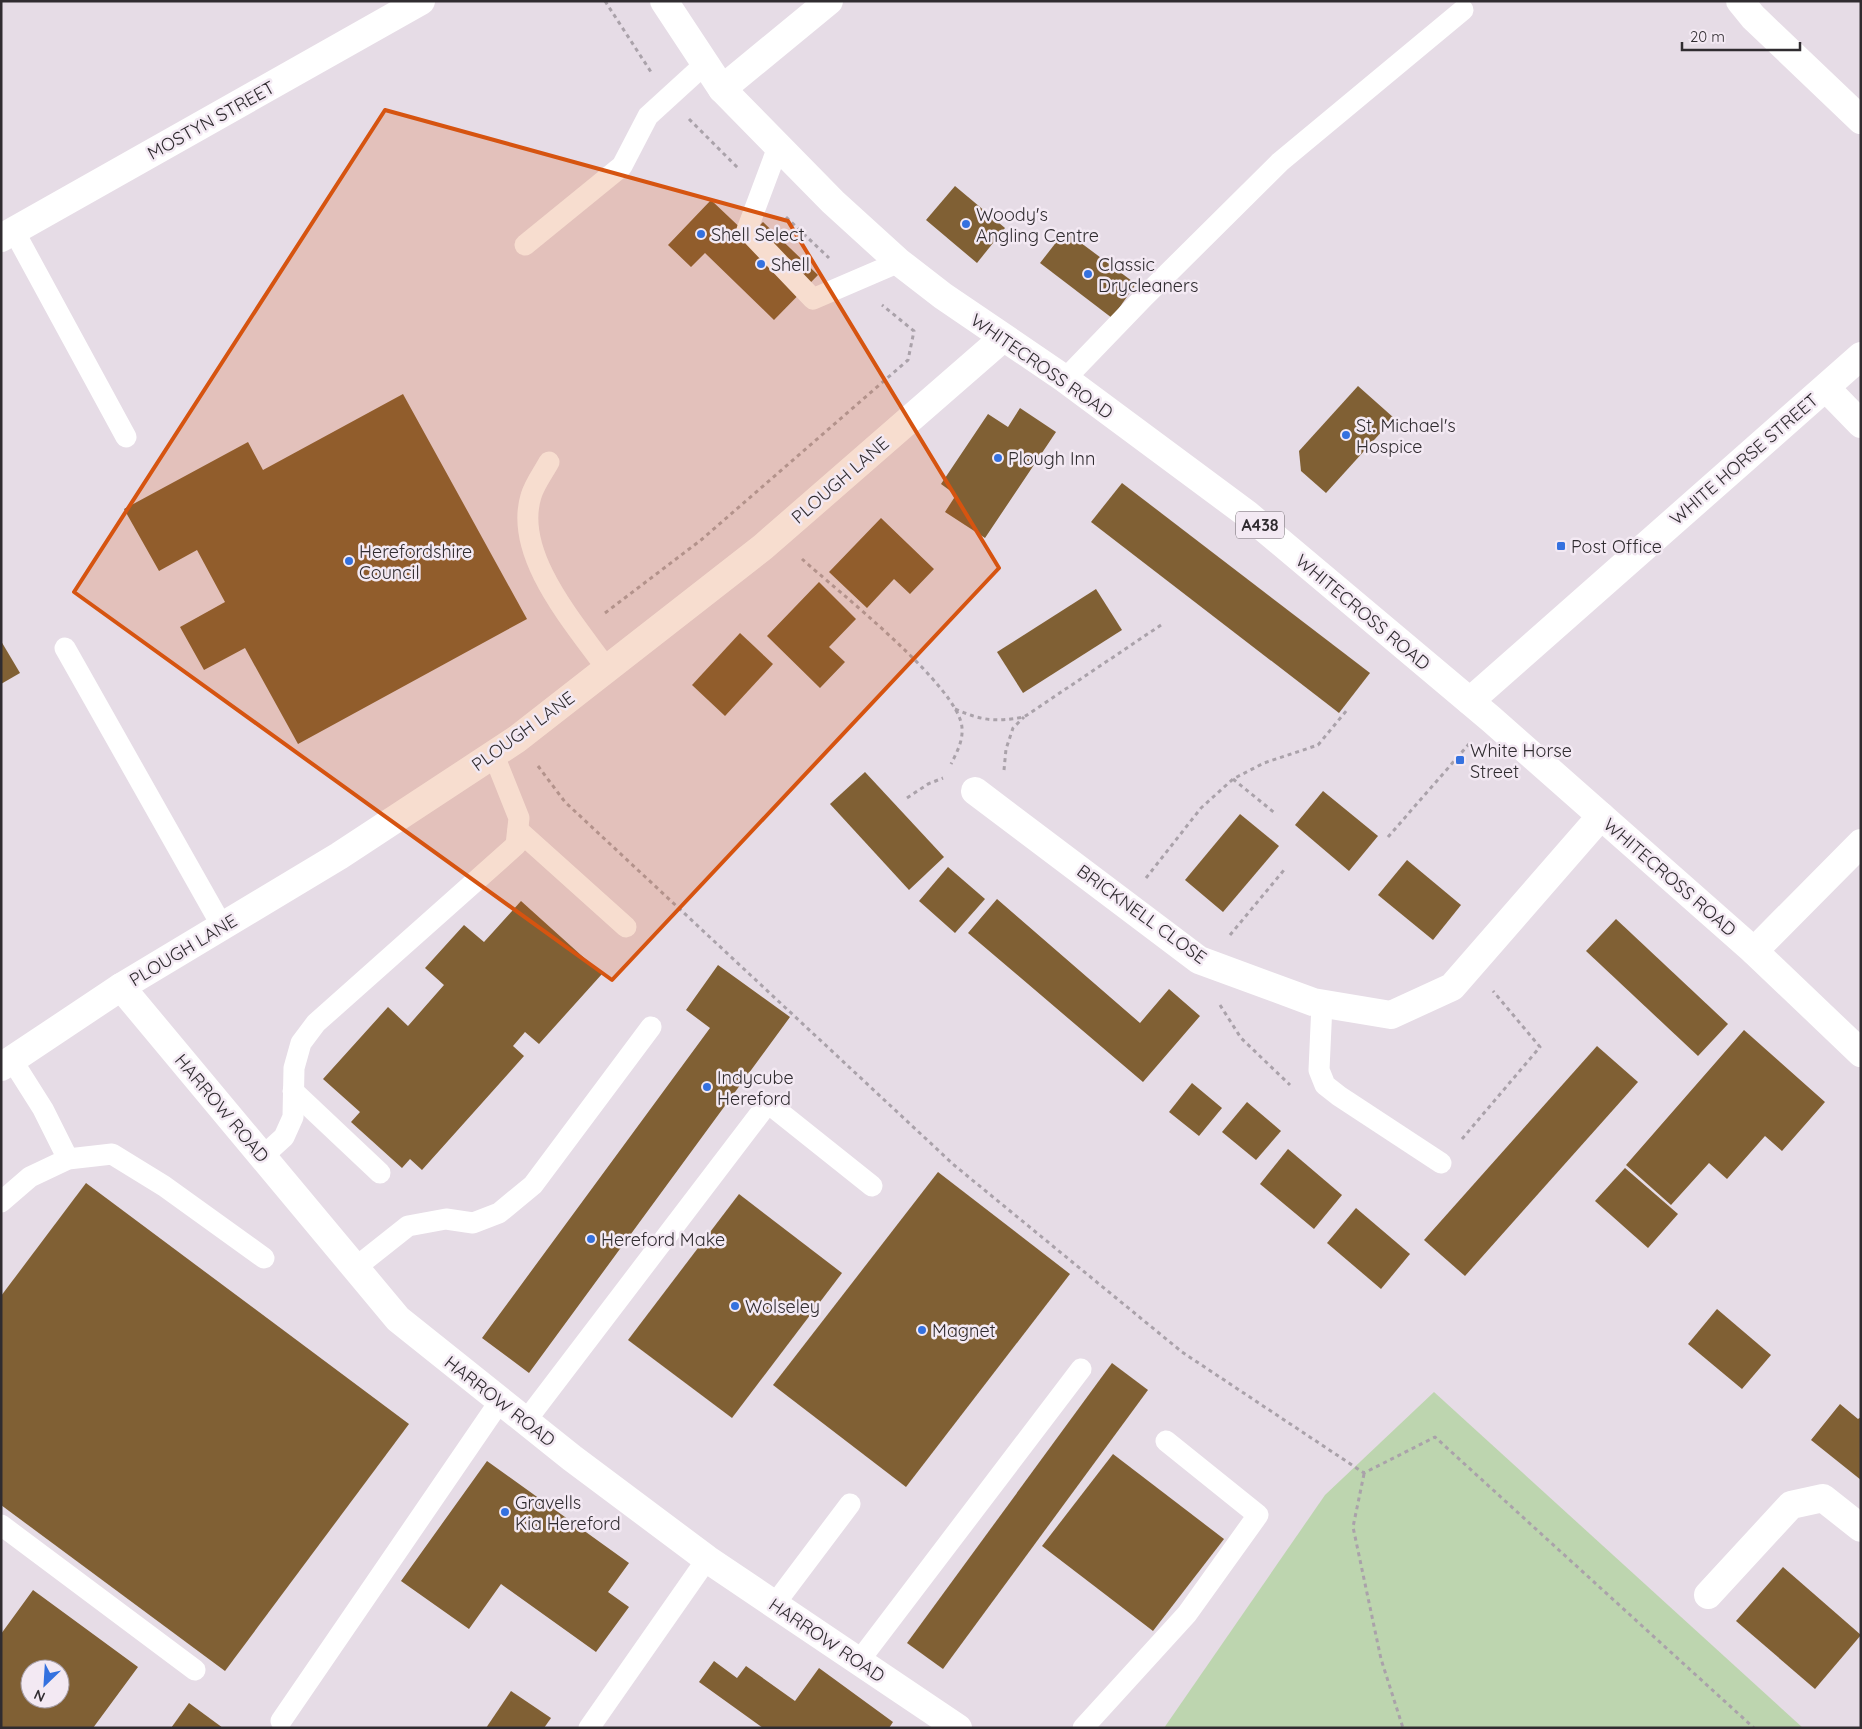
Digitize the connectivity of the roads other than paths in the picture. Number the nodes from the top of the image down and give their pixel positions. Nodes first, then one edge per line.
1 (420, 1) edge
2 (664, 1) edge
3 (829, 1) edge
4 (1740, 1) edge
5 (1463, 10) dead end
6 (705, 64) junction
7 (722, 89) junction
8 (1861, 120) edge
9 (778, 147) junction
10 (8, 234) edge
11 (525, 245) dead end
12 (899, 262) junction
13 (1003, 338) junction
14 (1861, 356) edge
15 (1065, 379) junction
16 (1826, 388) junction
17 (1861, 424) edge
18 (126, 437) dead end
19 (548, 462) dead end
20 (65, 648) dead end
21 (607, 668) junction
22 (1470, 701) junction
23 (493, 753) junction
24 (975, 791) dead end
25 (1601, 816) junction
26 (518, 830) junction
27 (1861, 843) edge
28 (222, 926) junction
29 (626, 927) dead end
30 (1754, 951) junction
31 (121, 987) junction
32 (1322, 1004) junction
33 (651, 1027) dead end
34 (1861, 1053) edge
35 (6, 1064) edge
36 (293, 1091) junction
37 (262, 1157) junction
38 (68, 1159) junction
39 (1441, 1163) road end
40 (380, 1173) dead end
41 (872, 1186) dead end
42 (1, 1202) edge
43 (264, 1258) dead end
44 (354, 1268) junction
45 (1081, 1370) dead end
46 (500, 1401) junction
47 (525, 1422) junction
48 (1166, 1441) dead end
49 (850, 1504) dead end
50 (1, 1525) edge
51 (1861, 1528) edge
52 (707, 1559) junction
53 (1708, 1595) dead end
54 (774, 1605) junction
55 (859, 1662) junction
56 (195, 1670) dead end
57 (281, 1721) dead end
58 (589, 1728) edge
59 (958, 1728) edge
60 (1083, 1728) edge

1 - 10 main road, MOSTYN STREET
2 - 6 main road, WHITECROSS ROAD / A438
3 - 7 main road
4 - 8 main road
5 - 15 lane
6 - 7 main road, WHITECROSS ROAD / A438
6 - 11 lane
7 - 9 main road, WHITECROSS ROAD / A438
9 - 12 main road, WHITECROSS ROAD / A438
9 - 12 lane
10 - 18 lane
12 - 13 main road, WHITECROSS ROAD / A438
13 - 15 main road, WHITECROSS ROAD / A438
13 - 21 main road, PLOUGH LANE
14 - 16 main road, WHITE HORSE STREET
15 - 22 main road, WHITECROSS ROAD / A438
16 - 17 main road
16 - 22 main road, WHITE HORSE STREET
19 - 21 lane
20 - 28 lane
21 - 23 main road, PLOUGH LANE
22 - 25 main road, WHITECROSS ROAD / A438
23 - 26 lane
23 - 28 main road, PLOUGH LANE
24 - 32 main road, BRICKNELL CLOSE
25 - 30 main road, WHITECROSS ROAD / A438
25 - 32 main road, BRICKNELL CLOSE
26 - 29 lane
26 - 36 lane
27 - 30 main road
28 - 31 main road, PLOUGH LANE
30 - 34 main road, WHITECROSS ROAD / A438
31 - 35 main road, PLOUGH LANE
31 - 37 main road, HARROW ROAD
32 - 39 lane
33 - 44 lane
35 - 38 lane
36 - 37 lane
36 - 40 lane
37 - 44 main road, HARROW ROAD
38 - 42 lane
38 - 43 lane
41 - 47 lane
44 - 46 main road, HARROW ROAD
45 - 55 lane
46 - 47 main road, HARROW ROAD
46 - 57 lane
47 - 52 main road, HARROW ROAD
48 - 60 lane
49 - 54 lane
50 - 56 lane
51 - 53 main road
52 - 54 main road, HARROW ROAD
52 - 58 lane
54 - 55 main road, HARROW ROAD
55 - 59 main road, HARROW ROAD

